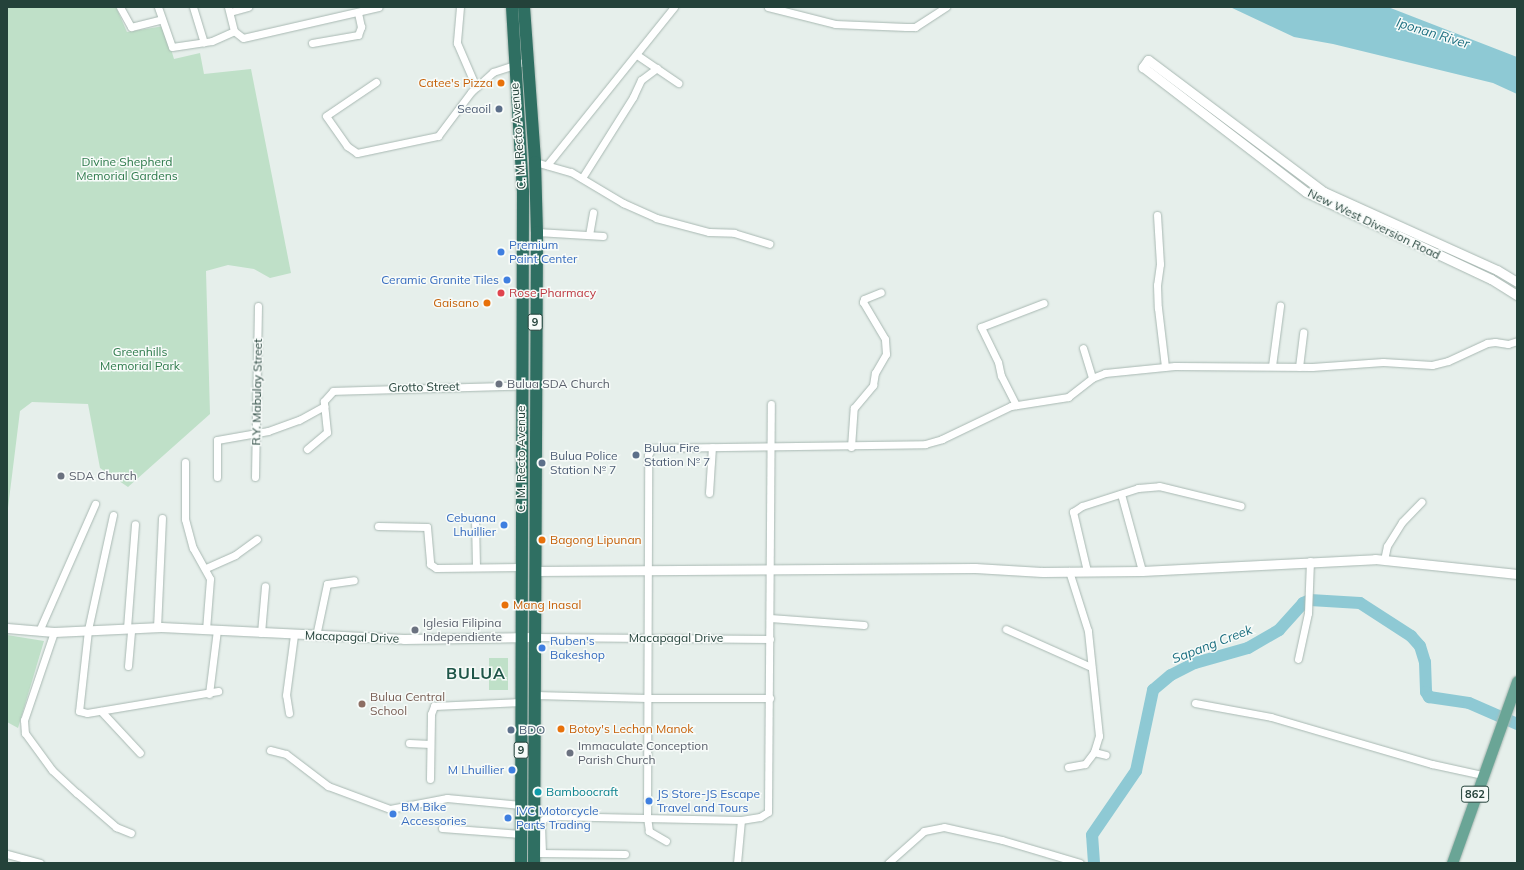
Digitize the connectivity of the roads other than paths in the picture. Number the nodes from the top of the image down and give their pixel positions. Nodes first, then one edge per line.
1 (120, 7) edge
2 (158, 7) edge
3 (193, 7) edge
4 (248, 7) edge
5 (378, 7) edge
6 (460, 7) edge
7 (512, 7) edge
8 (524, 7) edge
9 (674, 7) edge
10 (768, 7) edge
11 (946, 7) edge
12 (229, 10) edge
13 (358, 13) junction
14 (162, 19) junction
15 (234, 31) junction
16 (204, 42) junction
17 (312, 43) dead end
18 (637, 55) junction
19 (526, 61) junction
20 (514, 64) junction
21 (657, 68) junction
22 (376, 82) dead end
23 (678, 83) dead end
24 (476, 87) junction
25 (541, 164) junction
26 (582, 178) junction
27 (593, 212) dead end
28 (1157, 215) dead end
29 (537, 232) junction
30 (589, 235) junction
31 (604, 236) dead end
32 (769, 244) dead end
33 (1517, 282) edge
34 (882, 292) dead end
35 (1517, 295) edge
36 (1044, 303) dead end
37 (258, 306) dead end
38 (1280, 306) dead end
39 (1303, 332) dead end
40 (1517, 341) edge
41 (1083, 348) dead end
42 (1272, 366) junction
43 (1165, 367) junction
44 (1299, 367) junction
45 (1092, 378) junction
46 (529, 385) junction
47 (771, 404) dead end
48 (1016, 405) junction
49 (324, 406) junction
50 (256, 434) junction
51 (712, 447) junction
52 (851, 447) junction
53 (770, 448) junction
54 (307, 449) dead end
55 (185, 462) dead end
56 (217, 477) dead end
57 (255, 477) dead end
58 (709, 493) dead end
59 (1120, 494) junction
60 (1421, 502) dead end
61 (95, 504) dead end
62 (1242, 506) dead end
63 (113, 515) dead end
64 (162, 518) dead end
65 (475, 519) dead end
66 (135, 524) dead end
67 (378, 526) dead end
68 (257, 539) dead end
69 (1384, 560) junction
70 (1310, 561) junction
71 (522, 567) junction
72 (206, 568) junction
73 (476, 568) junction
74 (769, 570) junction
75 (535, 571) junction
76 (648, 571) junction
77 (1069, 571) junction
78 (1087, 571) junction
79 (1142, 571) junction
80 (1517, 574) edge
81 (354, 580) dead end
82 (265, 586) dead end
83 (770, 618) junction
84 (864, 625) dead end
85 (7, 628) edge
86 (129, 628) junction
87 (157, 628) junction
88 (1006, 629) dead end
89 (88, 630) junction
90 (206, 630) junction
91 (217, 630) junction
92 (39, 631) junction
93 (54, 632) junction
94 (261, 633) junction
95 (294, 635) junction
96 (316, 636) junction
97 (522, 637) junction
98 (534, 637) junction
99 (650, 639) junction
100 (770, 639) junction
101 (1298, 659) dead end
102 (128, 666) dead end
103 (1091, 668) junction
104 (1517, 681) edge
105 (218, 691) dead end
106 (209, 694) junction
107 (534, 695) junction
108 (647, 698) junction
109 (770, 698) junction
110 (521, 702) junction
111 (1195, 703) dead end
112 (101, 711) junction
113 (289, 713) dead end
114 (409, 743) dead end
115 (430, 744) junction
116 (270, 750) dead end
117 (1094, 752) junction
118 (140, 753) dead end
119 (1106, 755) dead end
120 (1068, 766) dead end
121 (1482, 775) junction
122 (430, 780) dead end
123 (534, 796) junction
124 (521, 800) junction
125 (647, 816) junction
126 (741, 820) junction
127 (442, 828) dead end
128 (131, 833) dead end
129 (520, 834) junction
130 (666, 841) dead end
131 (7, 854) edge
132 (625, 854) dead end
133 (536, 856) edge
134 (520, 858) edge
135 (40, 863) edge
136 (737, 863) edge
137 (888, 863) edge
138 (1080, 863) edge
139 (1452, 863) edge

1 - 14 street
2 - 14 street
3 - 16 street
4 - 12 street
5 - 13 street
6 - 24 street
7 - 20 highway, C. M. Recto Avenue / 9
8 - 19 highway, C. M. Recto Avenue / 9
9 - 18 street
10 - 11 street
12 - 15 street
13 - 15 street
13 - 17 street
14 - 16 street
15 - 16 street
18 - 21 street
18 - 25 street
19 - 20 street
19 - 25 highway, C. M. Recto Avenue / 9
20 - 24 street
20 - 46 highway, C. M. Recto Avenue / 9
21 - 23 street
21 - 26 street
22 - 24 street
25 - 26 street
25 - 29 highway, C. M. Recto Avenue / 9
26 - 32 street
27 - 30 street
28 - 43 street
29 - 30 street
29 - 46 highway, C. M. Recto Avenue / 9
30 - 31 street
33 - 35 street, New West Diversion Road
34 - 52 street
36 - 48 street
37 - 50 street, R.Y. Mabulay Street
38 - 42 street
39 - 44 street
40 - 44 street
41 - 45 street
42 - 43 street
42 - 44 street
43 - 45 street
45 - 48 street
46 - 49 street, Grotto Street
46 - 71 highway, C. M. Recto Avenue / 9
46 - 75 highway, C. M. Recto Avenue / 9
47 - 53 street
48 - 52 street
49 - 50 street
49 - 54 street
50 - 56 street
50 - 57 street, R.Y. Mabulay Street
51 - 53 street
51 - 58 street
51 - 76 street
52 - 53 street
53 - 74 street
55 - 72 street
59 - 62 street
59 - 78 street
59 - 79 street
60 - 69 street
61 - 92 street
63 - 89 street
64 - 87 street
65 - 73 street
66 - 86 street
67 - 73 street
68 - 72 street
69 - 70 street
69 - 80 street
70 - 79 street
70 - 101 street
71 - 73 street
71 - 97 highway, C. M. Recto Avenue / 9
72 - 90 street
74 - 76 street
74 - 77 street
74 - 83 street
75 - 76 street
75 - 98 highway, C. M. Recto Avenue / 9
76 - 99 street
77 - 78 street
77 - 103 street
78 - 79 street
81 - 96 street
82 - 94 street
83 - 84 street
83 - 100 street
85 - 92 street, Macapagal Drive
86 - 87 street, Macapagal Drive
86 - 89 street, Macapagal Drive
86 - 102 street
87 - 90 street, Macapagal Drive
88 - 103 street
89 - 93 street, Macapagal Drive
89 - 112 street
90 - 91 street, Macapagal Drive
91 - 94 street, Macapagal Drive
91 - 106 street
92 - 93 street, Macapagal Drive
93 - 128 street
94 - 95 street, Macapagal Drive
95 - 96 street, Macapagal Drive
95 - 113 street
96 - 97 street, Macapagal Drive
97 - 98 street, Macapagal Drive
97 - 110 highway, C. M. Recto Avenue / 9
98 - 99 street, Macapagal Drive
98 - 107 highway, C. M. Recto Avenue / 9
99 - 100 street, Macapagal Drive
99 - 108 street
100 - 109 street
103 - 117 street
104 - 121 main road, 862
105 - 106 street
106 - 112 street
107 - 108 street
107 - 123 highway, C. M. Recto Avenue / 9
108 - 109 street
108 - 125 street
109 - 126 street
110 - 115 street
110 - 124 highway, C. M. Recto Avenue / 9
111 - 121 street
112 - 118 street
114 - 115 street
115 - 122 street
116 - 124 street
117 - 119 street
117 - 120 street
121 - 139 main road, 862
123 - 124 highway
123 - 133 highway, C. M. Recto Avenue / 9
124 - 129 highway, C. M. Recto Avenue / 9
125 - 126 street
125 - 130 street
125 - 133 street
126 - 136 street
127 - 129 street
129 - 134 highway, C. M. Recto Avenue / 9
131 - 135 street
132 - 133 street
133 - 134 street
137 - 138 street

